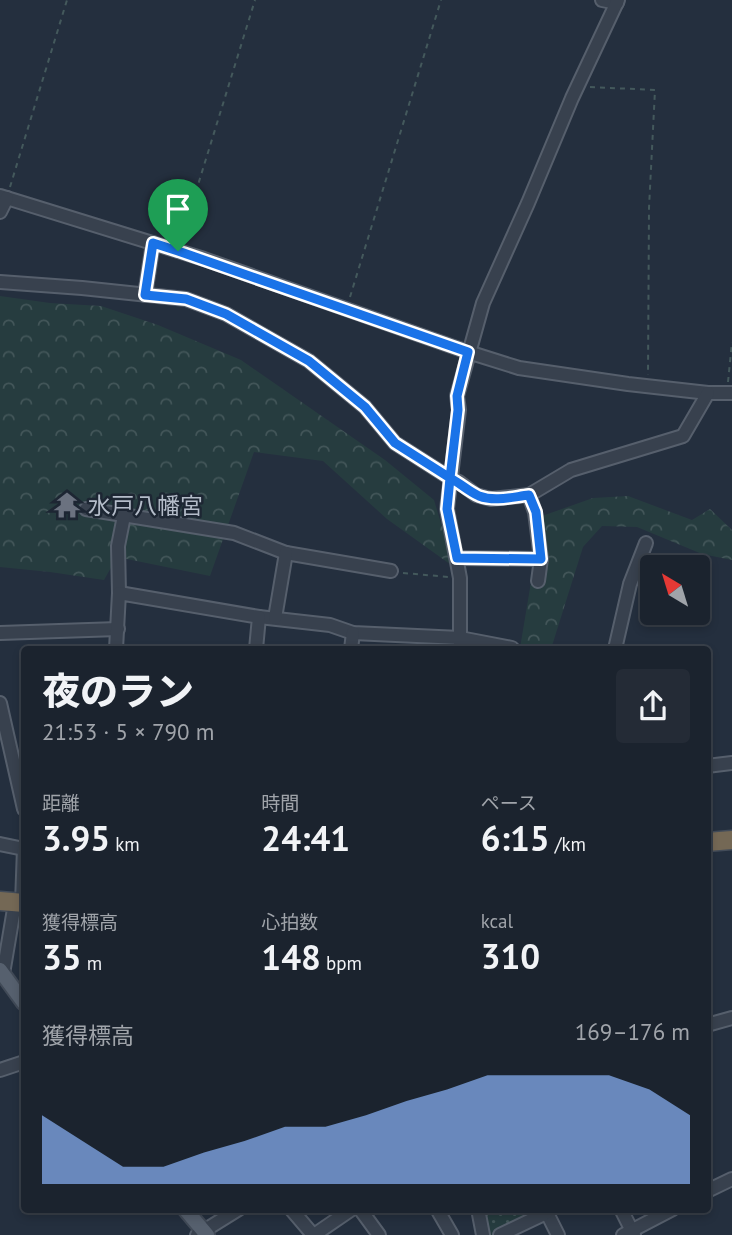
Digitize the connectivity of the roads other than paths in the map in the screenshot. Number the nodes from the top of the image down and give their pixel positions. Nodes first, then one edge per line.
1 (612, 1) edge
2 (4, 197) edge
3 (0, 212) edge
4 (153, 243) junction
5 (0, 282) edge
6 (145, 295) junction
7 (468, 352) junction
8 (708, 393) junction
9 (730, 393) edge
10 (450, 478) junction
11 (529, 495) junction
12 (86, 509) dead end
13 (124, 516) junction
14 (646, 543) dead end
15 (286, 553) junction
16 (457, 558) junction
17 (541, 559) junction
18 (391, 571) road end
19 (538, 581) dead end
20 (119, 593) junction
21 (259, 617) junction
22 (275, 618) junction
23 (118, 629) junction
24 (0, 633) edge
25 (353, 633) junction
26 (460, 644) edge
27 (116, 646) edge
28 (256, 646) edge
29 (351, 646) edge
30 (486, 646) edge
31 (616, 646) edge
32 (0, 703) edge
33 (732, 763) edge
34 (711, 766) edge
35 (21, 796) edge
36 (732, 840) edge
37 (711, 842) edge
38 (0, 844) edge
39 (21, 848) edge
40 (21, 867) edge
41 (15, 902) edge
42 (1, 972) edge
43 (21, 999) edge
44 (732, 1018) edge
45 (711, 1024) edge
46 (21, 1063) edge
47 (0, 1070) edge
48 (732, 1179) edge
49 (711, 1189) edge
50 (188, 1213) edge
51 (233, 1213) edge
52 (295, 1213) edge
53 (346, 1213) edge
54 (363, 1213) edge
55 (439, 1213) edge
56 (479, 1213) edge
57 (541, 1213) edge
58 (546, 1213) edge
59 (622, 1213) edge
60 (666, 1213) edge
61 (202, 1234) edge
62 (629, 1234) edge
63 (314, 1235) edge
64 (379, 1235) edge
65 (452, 1235) edge
66 (483, 1235) edge
67 (500, 1235) edge
68 (558, 1235) edge

1 - 7 street
2 - 3 street
2 - 4 street
4 - 6 street
4 - 7 street
5 - 6 street
6 - 10 street
7 - 8 street
7 - 10 street
8 - 9 street
8 - 11 street
10 - 11 street
10 - 16 street
11 - 17 street
12 - 13 street
13 - 15 street
13 - 20 street
14 - 31 street
15 - 18 street
15 - 22 street
16 - 17 street
16 - 26 street
17 - 19 street
20 - 21 street
20 - 23 street
21 - 22 street
21 - 28 street
22 - 25 street
23 - 24 street
23 - 27 street
25 - 26 street
25 - 29 street
26 - 30 street
32 - 35 street
33 - 34 street
36 - 37 highway
38 - 39 street
40 - 41 street
41 - 42 street
42 - 43 main road
44 - 45 street
46 - 47 street
48 - 49 street
50 - 61 main road
51 - 61 street
52 - 63 street
53 - 63 street
54 - 64 street
55 - 65 street
56 - 66 street
57 - 67 street
58 - 68 street
59 - 62 street
60 - 62 street

